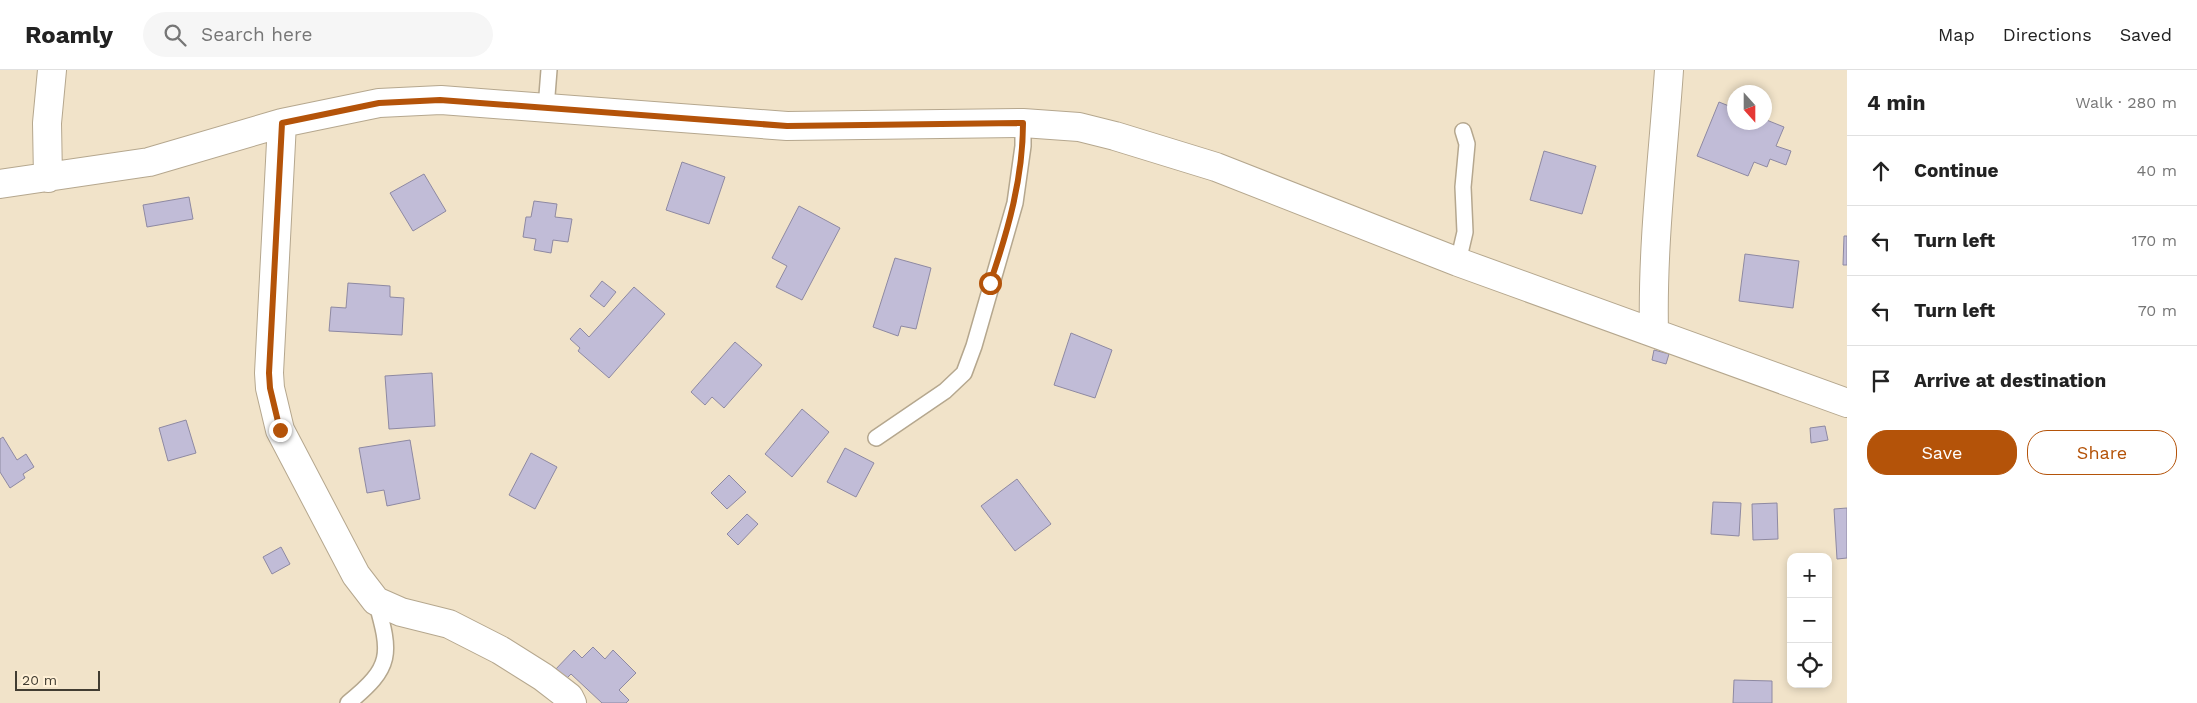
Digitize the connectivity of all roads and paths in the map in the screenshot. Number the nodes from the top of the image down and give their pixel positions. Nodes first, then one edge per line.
1 (52, 70) edge
2 (549, 70) edge
3 (1669, 70) edge
4 (546, 108) junction
5 (282, 123) junction
6 (1023, 123) junction
7 (1463, 131) dead end
8 (48, 178) junction
9 (0, 184) edge
10 (1458, 262) junction
11 (1654, 332) junction
12 (1847, 402) edge
13 (876, 438) dead end
14 (376, 601) junction
15 (348, 703) edge
16 (572, 703) edge

1 - 8 street
2 - 4 lane
3 - 11 street
4 - 5 street
4 - 6 street
5 - 8 street
5 - 14 street
6 - 10 street
6 - 13 lane
7 - 10 lane
8 - 9 street
10 - 11 street
11 - 12 street
14 - 15 lane
14 - 16 street

